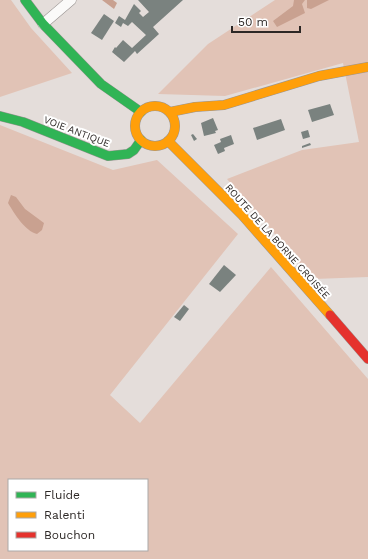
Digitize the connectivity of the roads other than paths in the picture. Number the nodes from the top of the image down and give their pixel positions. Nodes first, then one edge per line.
1 (25, 0) edge
2 (72, 0) edge
3 (43, 24) junction
4 (368, 67) edge
5 (141, 112) junction
6 (170, 112) junction
7 (0, 116) edge
8 (141, 140) junction
9 (168, 141) junction
10 (368, 359) edge

1 - 3 main road
2 - 3 street
3 - 5 main road
4 - 6 main road
5 - 6 main road
5 - 8 main road
6 - 9 main road
7 - 8 main road, VOIE ANTIQUE
8 - 9 main road
9 - 10 main road, ROUTE DE LA BORNE CROISÉE

